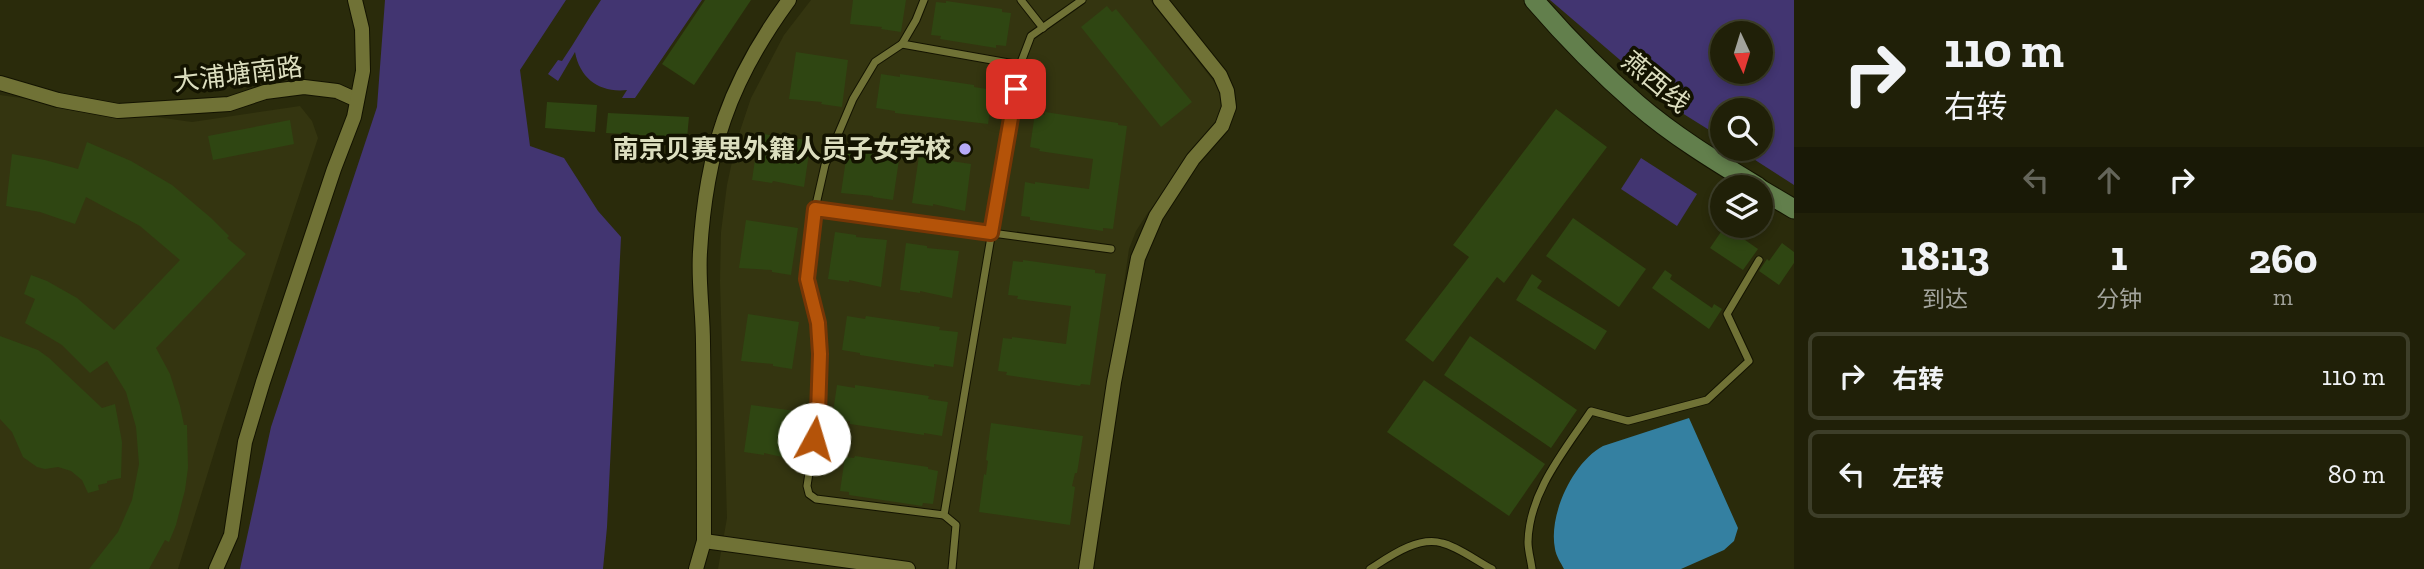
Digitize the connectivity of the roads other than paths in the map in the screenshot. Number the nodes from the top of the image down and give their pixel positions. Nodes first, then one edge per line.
1 (355, 0) edge
2 (789, 0) edge
3 (924, 0) edge
4 (1021, 0) edge
5 (1082, 0) edge
6 (1160, 0) edge
7 (1534, 0) edge
8 (1043, 28) junction
9 (902, 44) junction
10 (1020, 65) junction
11 (0, 83) edge
12 (357, 100) junction
13 (1739, 175) edge
14 (1773, 196) edge
15 (815, 209) junction
16 (1794, 209) edge
17 (991, 233) junction
18 (1111, 249) dead end
19 (1759, 260) dead end
20 (944, 515) junction
21 (704, 541) junction
22 (216, 569) edge
23 (696, 569) edge
24 (908, 569) edge
25 (953, 569) edge
26 (1086, 569) edge
27 (1370, 569) edge
28 (1492, 569) edge
29 (1532, 569) edge

1 - 12 street
2 - 21 street
3 - 9 lane
4 - 8 lane
5 - 8 lane
6 - 26 street
7 - 13 main road, 燕西线
8 - 10 lane
9 - 10 lane
9 - 15 lane
10 - 17 lane
11 - 12 street, 大浦塘南路
12 - 22 street
14 - 16 main road, 燕西线
15 - 17 lane
15 - 20 lane
17 - 18 lane
17 - 20 lane
19 - 29 lane
20 - 25 lane
21 - 23 street
21 - 24 street
27 - 28 lane

